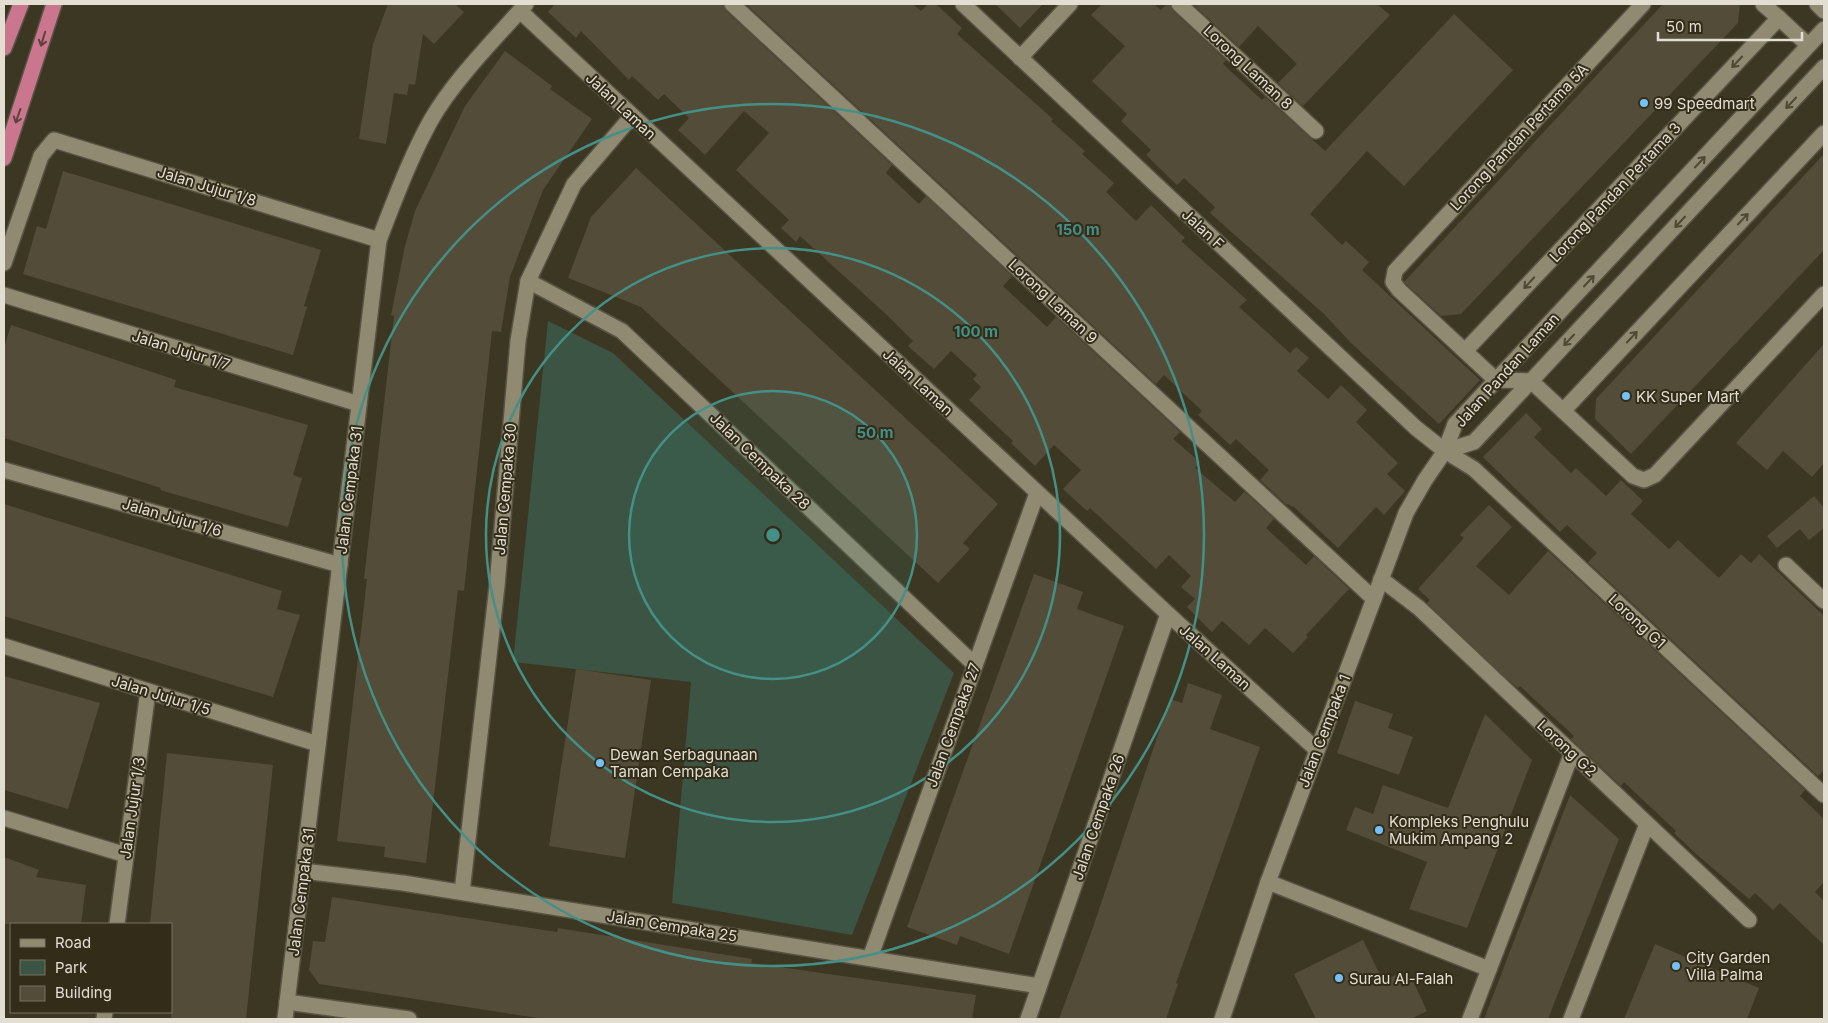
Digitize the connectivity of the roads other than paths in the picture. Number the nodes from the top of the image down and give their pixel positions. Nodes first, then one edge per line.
1 (21, 4) edge
2 (54, 4) edge
3 (732, 4) edge
4 (963, 4) edge
5 (1070, 4) edge
6 (1179, 4) edge
7 (1643, 4) edge
8 (1763, 4) edge
9 (1816, 4) edge
10 (523, 8) edge
11 (1824, 11) edge
12 (1779, 18) junction
13 (1824, 29) edge
14 (1808, 45) junction
15 (4, 48) edge
16 (1020, 58) junction
17 (1824, 67) edge
18 (632, 116) junction
19 (1316, 131) dead end
20 (1824, 133) edge
21 (4, 158) edge
22 (379, 240) junction
23 (4, 263) edge
24 (528, 281) junction
25 (1824, 294) edge
26 (4, 295) edge
27 (1465, 351) junction
28 (1496, 380) junction
29 (1531, 382) junction
30 (359, 404) junction
31 (1563, 411) junction
32 (1445, 452) junction
33 (4, 470) edge
34 (1037, 493) junction
35 (340, 565) junction
36 (1786, 565) dead end
37 (1381, 579) junction
38 (1374, 599) junction
39 (1824, 601) edge
40 (1168, 614) junction
41 (4, 646) edge
42 (975, 665) junction
43 (148, 691) junction
44 (318, 744) junction
45 (1318, 750) junction
46 (1572, 753) junction
47 (1824, 796) edge
48 (4, 818) edge
49 (1647, 824) junction
50 (126, 855) junction
51 (303, 870) junction
52 (1268, 882) junction
53 (462, 892) junction
54 (1749, 920) dead end
55 (116, 923) edge
56 (870, 958) junction
57 (1489, 969) junction
58 (1040, 986) junction
59 (287, 1002) junction
60 (285, 1019) edge
61 (409, 1019) edge
62 (1028, 1019) edge
63 (1222, 1019) edge
64 (1470, 1019) edge
65 (1571, 1019) edge

1 - 15 highway
2 -> 21 highway
3 - 38 street, Lorong Laman 9
4 - 16 street, Jalan F
5 - 16 street
6 - 19 street, Lorong Laman 8
7 - 27 street, Lorong Pandan Pertama 5A
8 - 12 street
9 - 11 street
10 - 18 street, Jalan Laman
10 - 22 street, Jalan Cempaka 31
12 - 14 street
12 -> 27 street, Lorong Pandan Pertama 3
13 - 14 street, Jalan Pandan Laman
28 -> 14 street, Jalan Pandan Laman
16 - 32 street, Jalan F
17 -> 29 street, Jalan Pandan Laman
18 - 24 street, Jalan Cempaka 30
18 - 34 street, Jalan Laman
31 -> 20 street
22 - 23 street, Jalan Jujur 1/8
22 - 30 street, Jalan Cempaka 31
24 - 42 street, Jalan Cempaka 28
24 - 53 street, Jalan Cempaka 30
25 - 31 street
26 - 30 street, Jalan Jujur 1/7
27 - 28 street
28 - 29 street
28 - 32 street, Jalan Pandan Laman
29 - 31 street
29 - 32 street, Jalan Pandan Laman
30 - 35 street, Jalan Cempaka 31
32 - 37 street, Jalan Cempaka 1
32 - 47 street, Lorong G1
33 - 35 street, Jalan Jujur 1/6
34 - 40 street, Jalan Laman
34 - 42 street, Jalan Cempaka 27
35 - 44 street, Jalan Cempaka 31
36 - 39 street
37 - 38 street, Jalan Cempaka 1
37 - 46 street, Lorong G2
38 - 45 street, Jalan Cempaka 1
40 - 45 street, Jalan Laman
40 - 58 street, Jalan Cempaka 26
41 - 43 street, Jalan Jujur 1/5
42 - 56 street, Jalan Cempaka 27
43 - 44 street, Jalan Jujur 1/5
43 - 50 street, Jalan Jujur 1/3
44 - 51 street, Jalan Cempaka 31
45 - 52 street, Jalan Cempaka 1
46 - 49 street, Lorong G2
46 - 57 street
48 - 50 street
49 - 54 street, Lorong G2
49 - 65 street
50 - 55 street, Jalan Jujur 1/3
51 - 53 street, Jalan Cempaka 25
51 - 59 street, Jalan Cempaka 31
52 - 57 street
52 - 63 street, Jalan Cempaka 1
53 - 56 street, Jalan Cempaka 25
56 - 58 street, Jalan Cempaka 25
57 - 64 street
58 - 62 street, Jalan Cempaka 26
59 - 60 street, Jalan Cempaka 31
59 - 61 street

